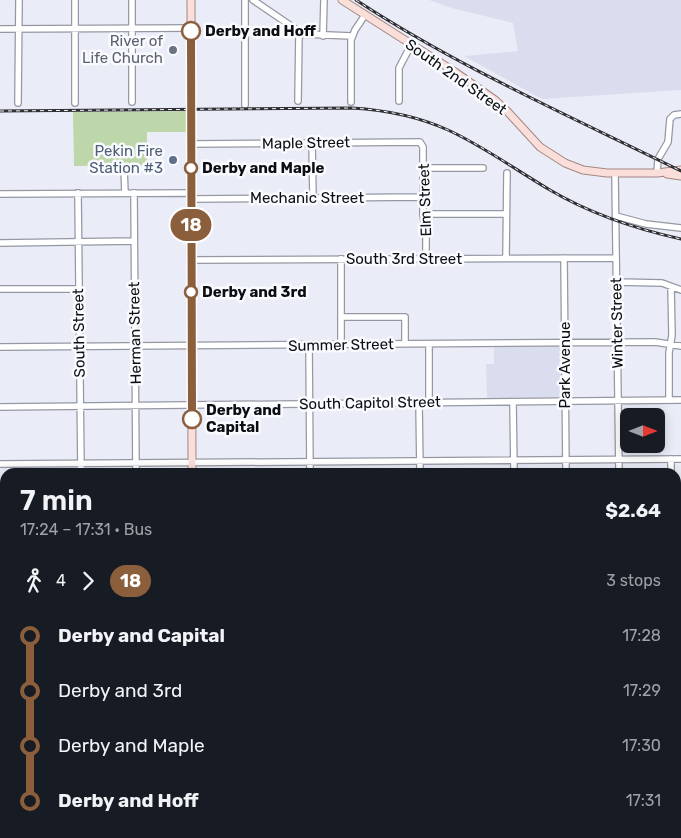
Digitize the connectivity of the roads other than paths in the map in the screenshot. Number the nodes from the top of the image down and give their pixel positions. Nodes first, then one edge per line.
1 (19, 0) edge
2 (75, 0) edge
3 (132, 0) edge
4 (191, 0) edge
5 (245, 0) edge
6 (253, 0) edge
7 (324, 0) edge
8 (342, 0) edge
9 (365, 15) junction
10 (132, 28) junction
11 (191, 28) junction
12 (18, 29) junction
13 (75, 29) junction
14 (0, 30) edge
15 (298, 32) junction
16 (324, 36) junction
17 (352, 36) junction
18 (411, 45) junction
19 (298, 101) dead end
20 (399, 101) dead end
21 (132, 102) dead end
22 (351, 102) dead end
23 (18, 103) dead end
24 (75, 103) dead end
25 (245, 105) dead end
26 (681, 114) edge
27 (312, 143) junction
28 (421, 143) joint
29 (191, 144) junction
30 (423, 168) junction
31 (483, 168) dead end
32 (124, 170) dead end
33 (681, 170) edge
34 (507, 173) dead end
35 (657, 173) junction
36 (615, 174) junction
37 (681, 176) edge
38 (125, 193) junction
39 (134, 193) junction
40 (0, 194) edge
41 (78, 194) junction
42 (191, 196) junction
43 (423, 197) junction
44 (312, 198) junction
45 (423, 214) junction
46 (506, 214) junction
47 (616, 216) junction
48 (681, 228) edge
49 (134, 241) junction
50 (78, 242) junction
51 (0, 243) edge
52 (426, 258) junction
53 (506, 258) junction
54 (564, 258) junction
55 (616, 258) junction
56 (341, 259) junction
57 (191, 260) junction
58 (616, 282) junction
59 (671, 287) junction
60 (0, 289) edge
61 (79, 289) junction
62 (681, 290) edge
63 (341, 316) junction
64 (617, 342) junction
65 (564, 343) junction
66 (405, 344) junction
67 (428, 344) junction
68 (670, 344) junction
69 (309, 345) junction
70 (341, 345) junction
71 (191, 346) junction
72 (681, 346) edge
73 (0, 347) edge
74 (78, 347) junction
75 (135, 347) junction
76 (618, 400) junction
77 (669, 400) junction
78 (681, 400) edge
79 (565, 401) junction
80 (419, 402) junction
81 (429, 402) junction
82 (513, 402) junction
83 (310, 403) junction
84 (136, 405) junction
85 (192, 405) junction
86 (80, 406) junction
87 (0, 407) edge
88 (514, 459) junction
89 (566, 459) junction
90 (619, 459) junction
91 (671, 459) junction
92 (681, 459) edge
93 (420, 460) junction
94 (310, 461) junction
95 (192, 462) junction
96 (80, 463) junction
97 (136, 463) junction
98 (0, 464) edge
99 (80, 468) edge
100 (136, 468) edge
101 (192, 468) edge
102 (310, 468) edge
103 (420, 468) edge
104 (514, 468) edge
105 (566, 468) edge
106 (619, 468) edge
107 (671, 468) edge

1 - 12 street
2 - 13 street
3 - 10 street
4 - 11 main road
5 - 25 street
6 - 15 street
7 - 16 street
8 - 9 main road, South 2nd Street
9 - 17 street
9 - 18 main road, South 2nd Street
10 - 11 street
10 - 13 street
10 - 21 street
11 - 29 main road
12 - 13 street
12 - 14 street
12 - 23 street
13 - 24 street
15 - 16 street
15 - 19 street
16 - 17 street
17 - 22 street
18 - 20 street
18 - 36 main road, South 2nd Street
26 - 35 street
27 - 28 street, Maple Street
27 - 29 street, Maple Street
27 - 44 street
28 - 30 street, Elm Street
29 - 42 main road
30 - 31 street
30 - 43 street, Elm Street
32 - 38 street
33 - 35 main road, South 2nd Street
34 - 46 street
35 - 36 main road, South 2nd Street
35 - 37 main road
36 - 47 street, Winter Street
38 - 39 street, Mechanic Street
38 - 41 street, Mechanic Street
39 - 42 street, Mechanic Street
39 - 49 street, Herman Street
40 - 41 street, Mechanic Street
41 - 50 street, South Street
42 - 44 street, Mechanic Street
42 - 57 main road
43 - 44 street, Mechanic Street
43 - 45 street, Elm Street
45 - 46 street
45 - 52 street, Elm Street
46 - 53 street
47 - 48 street
47 - 55 street, Winter Street
49 - 50 street
49 - 75 street, Herman Street
50 - 51 street
50 - 61 street, South Street
52 - 53 street, South 3rd Street
52 - 56 street, South 3rd Street
53 - 54 street, South 3rd Street
54 - 55 street, South 3rd Street
54 - 65 street, Park Avenue
55 - 58 street, Winter Street
56 - 57 street, South 3rd Street
56 - 63 street
57 - 71 main road
58 - 59 street
58 - 64 street, Winter Street
59 - 62 street
59 - 68 street
60 - 61 street
61 - 74 street, South Street
63 - 66 street
63 - 70 street
64 - 65 street, Summer Street
64 - 68 street, Summer Street
64 - 76 street, Winter Street
65 - 67 street, Summer Street
65 - 79 street, Park Avenue
66 - 67 street, Summer Street
66 - 70 street, Summer Street
67 - 81 street
68 - 72 street, Summer Street
68 - 77 street
69 - 70 street, Summer Street
69 - 71 street, Summer Street
69 - 83 street
71 - 75 street, Summer Street
71 - 85 main road
73 - 74 street, Summer Street
74 - 75 street, Summer Street
74 - 86 street, South Street
75 - 84 street, Herman Street
76 - 77 street, South Capitol Street
76 - 79 street, South Capitol Street
76 - 90 street, Winter Street
77 - 78 street, South Capitol Street
79 - 82 street, South Capitol Street
79 - 89 street, Park Avenue
80 - 81 street, South Capitol Street
80 - 83 street, South Capitol Street
80 - 93 street
81 - 82 street, South Capitol Street
82 - 88 street
83 - 85 street, South Capitol Street
83 - 94 street
84 - 85 street, South Capitol Street
84 - 86 street, South Capitol Street
84 - 97 street, Herman Street
85 - 95 main road
86 - 87 street, South Capitol Street
86 - 96 street, South Street
88 - 89 street
88 - 93 street
88 - 104 street
89 - 90 street
89 - 105 street, Park Avenue
90 - 91 street
90 - 106 street, Winter Street
91 - 92 street
91 - 107 street
93 - 94 street
93 - 103 street
94 - 95 street
94 - 102 street
95 - 97 street
95 - 101 main road
96 - 97 street
96 - 98 street
96 - 99 street, South Street
97 - 100 street, Herman Street

